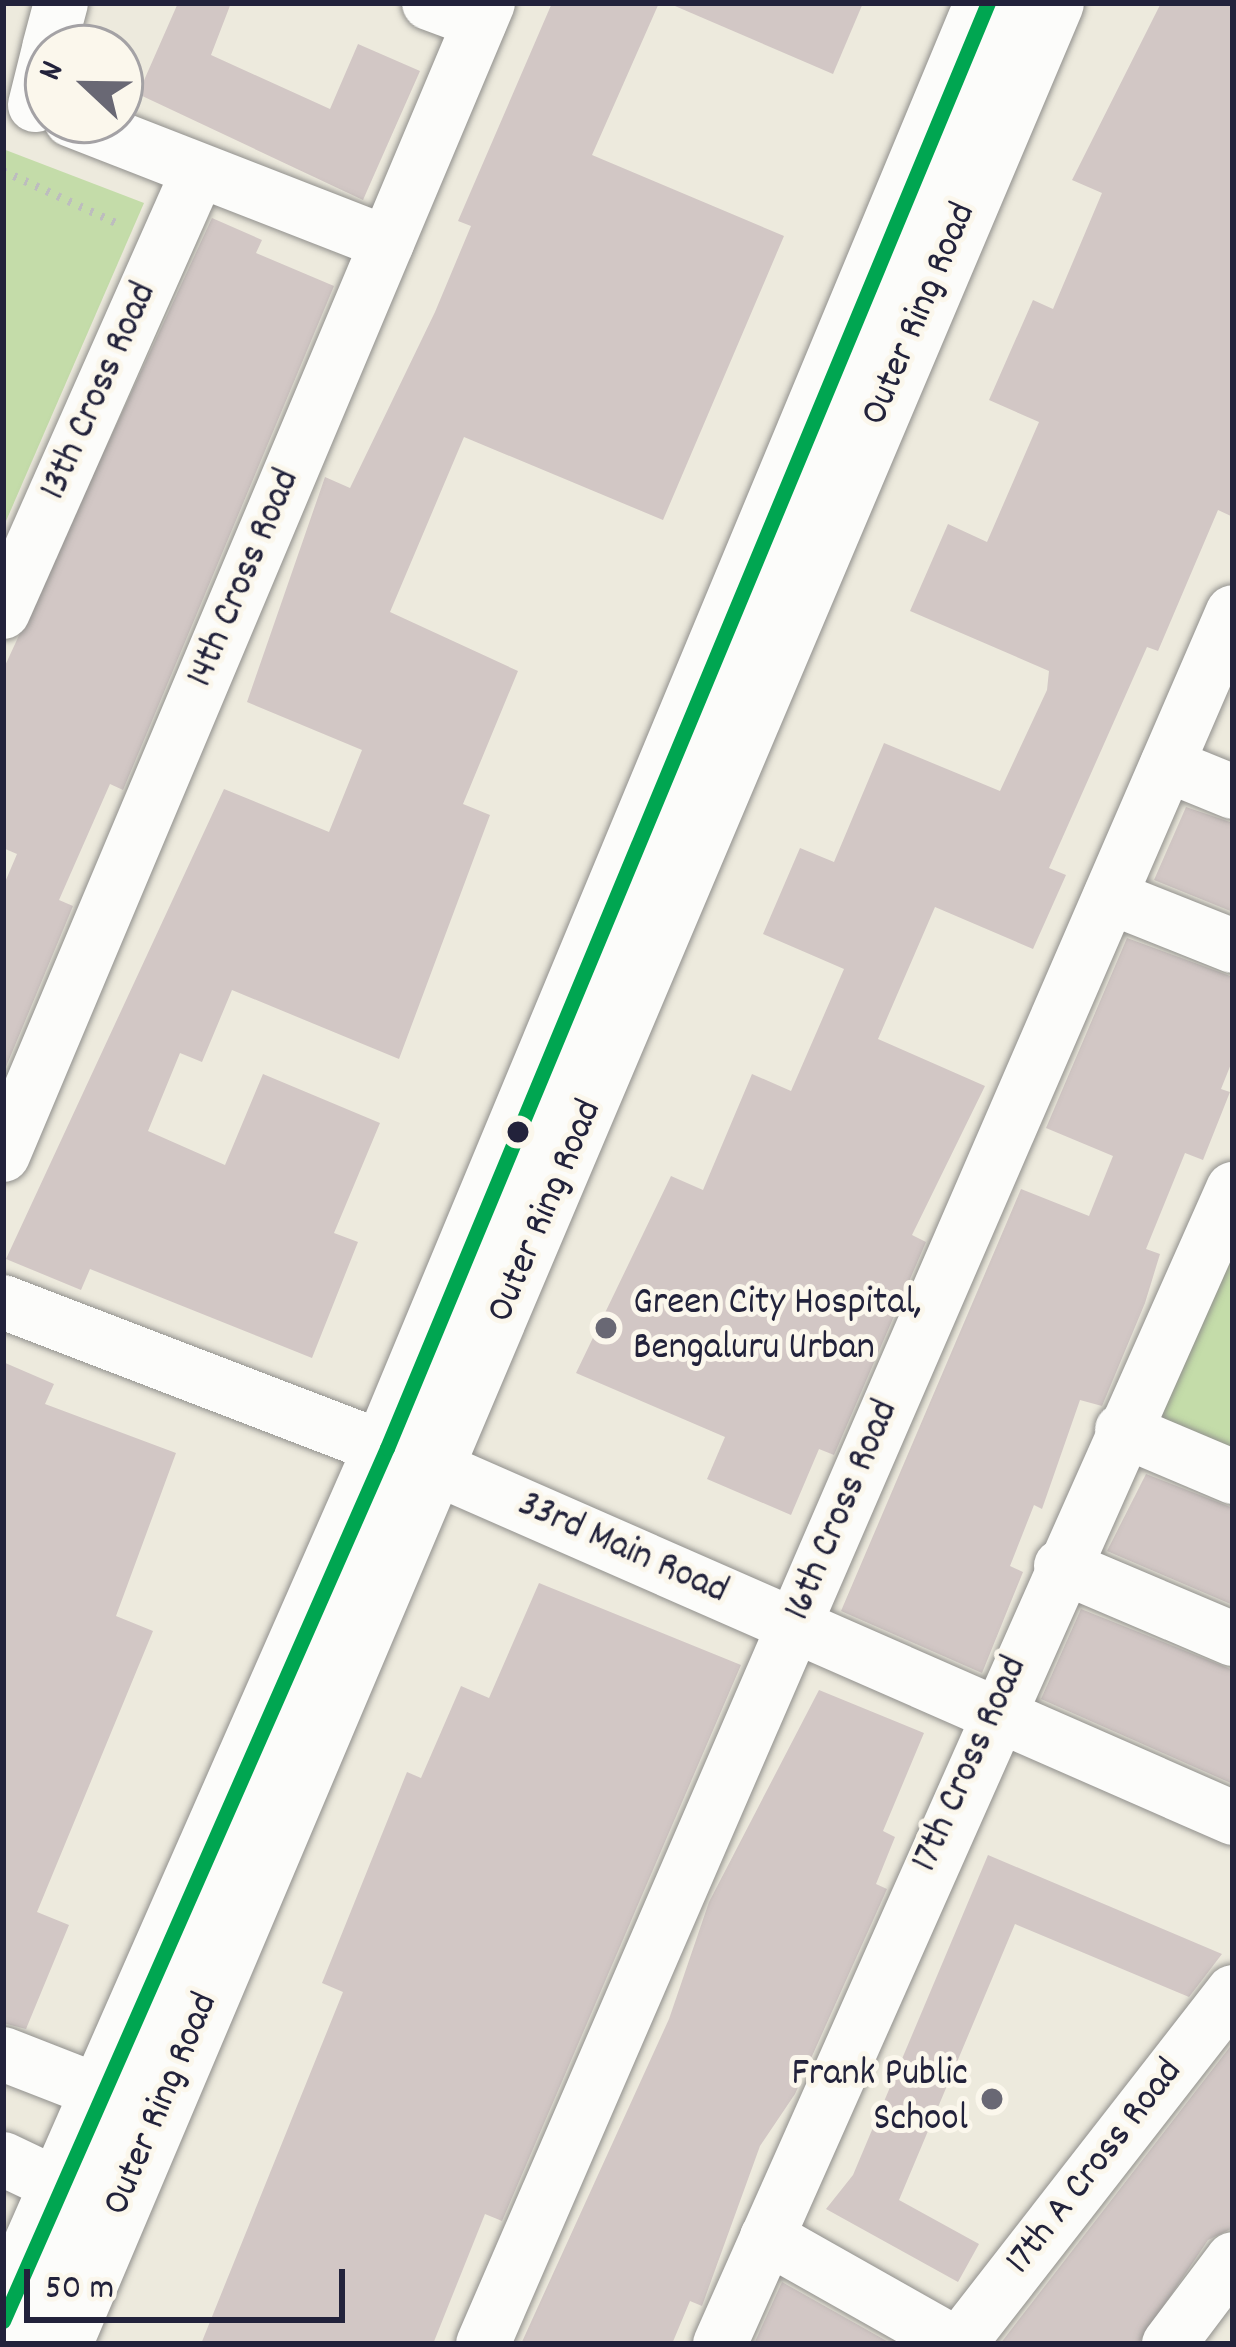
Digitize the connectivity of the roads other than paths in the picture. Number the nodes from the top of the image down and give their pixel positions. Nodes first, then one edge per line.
1 (430, 3) edge
2 (988, 3) edge
3 (1052, 3) edge
4 (1066, 3) edge
5 (484, 13) edge
6 (1022, 74) junction
7 (130, 144) edge
8 (198, 172) junction
9 (387, 243) junction
10 (3, 612) edge
11 (1233, 612) edge
12 (1167, 765) junction
13 (1233, 792) edge
14 (1110, 897) junction
15 (1233, 946) edge
16 (3, 1155) edge
17 (1233, 1189) edge
18 (3, 1302) edge
19 (1122, 1430) junction
20 (412, 1459) junction
21 (1233, 1477) edge
22 (1061, 1566) junction
23 (794, 1624) junction
24 (1233, 1639) edge
25 (995, 1711) junction
26 (1233, 1818) edge
27 (1233, 1992) edge
28 (3, 2054) edge
29 (103, 2093) junction
30 (3, 2159) edge
31 (62, 2187) junction
32 (767, 2236) junction
33 (1233, 2259) edge
34 (3, 2321) edge
35 (59, 2344) edge
36 (483, 2344) edge
37 (720, 2344) edge
38 (957, 2344) edge
39 (1169, 2344) edge

1 - 5 street
2 - 20 highway, Outer Ring Road
3 - 6 highway
4 - 6 highway
5 - 9 street, 14th Cross Road
6 - 20 highway, Outer Ring Road
7 - 8 street
8 - 9 street
8 - 10 street, 13th Cross Road
9 - 16 street, 14th Cross Road
11 - 12 street, 16th Cross Road
12 - 13 street
12 - 14 street, 16th Cross Road
14 - 15 street
14 - 23 street, 16th Cross Road
17 - 19 street, 17th Cross Road
18 - 20 street, 33rd Main Road
19 - 21 street
19 - 22 street, 17th Cross Road
20 - 23 street, 33rd Main Road
20 - 29 highway, Outer Ring Road
20 - 35 highway, Outer Ring Road
22 - 24 street
22 - 25 street, 17th Cross Road
23 - 25 street, 33rd Main Road
23 - 36 street, 16th Cross Road
25 - 26 street, 33rd Main Road
25 - 32 street, 17th Cross Road
27 - 38 street, 17th A Cross Road
28 - 29 street
29 - 31 highway, Outer Ring Road
30 - 31 street
31 - 34 highway, Outer Ring Road
32 - 37 street, 17th Cross Road
32 - 38 street
33 - 39 street

